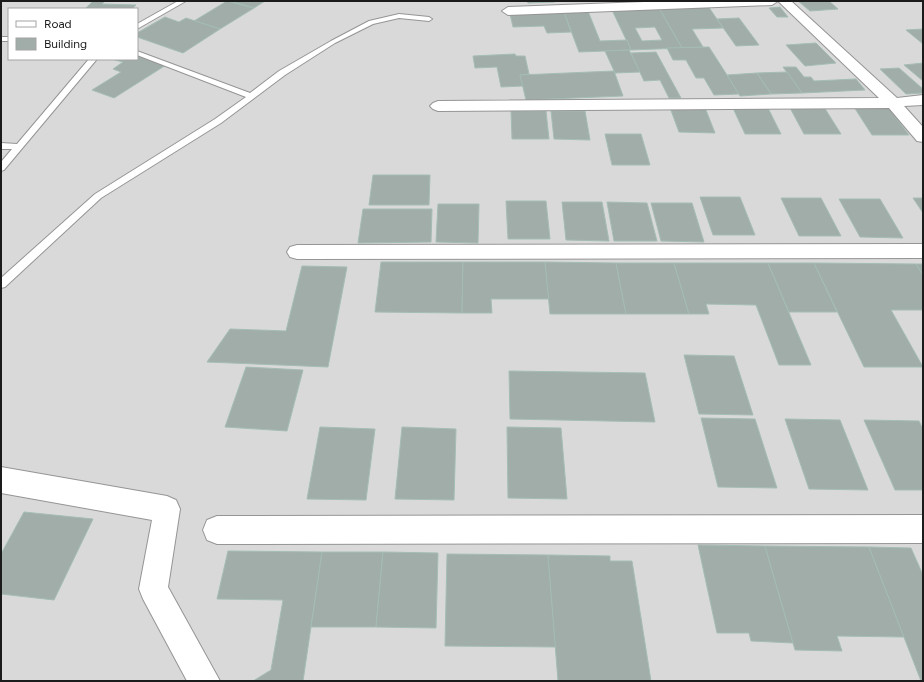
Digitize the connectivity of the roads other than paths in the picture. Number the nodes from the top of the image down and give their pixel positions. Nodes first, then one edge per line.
1 (183, 1) edge
2 (772, 1) edge
3 (784, 1) edge
4 (508, 11) dead end
5 (429, 18) dead end
6 (138, 26) edge
7 (138, 53) edge
8 (92, 60) edge
9 (252, 96) junction
10 (923, 100) edge
11 (893, 103) junction
12 (438, 106) dead end
13 (923, 137) edge
14 (1, 146) edge
15 (19, 147) junction
16 (1, 168) edge
17 (923, 251) edge
18 (297, 252) dead end
19 (1, 284) edge
20 (1, 480) edge
21 (923, 529) edge
22 (217, 530) dead end
23 (204, 681) edge

1 - 6 lane
2 - 4 street
3 - 11 street
5 - 9 lane
7 - 9 lane
8 - 15 lane
9 - 19 lane
10 - 11 street
11 - 12 street
11 - 13 street
14 - 15 lane
15 - 16 lane
17 - 18 street
20 - 23 street
21 - 22 street

